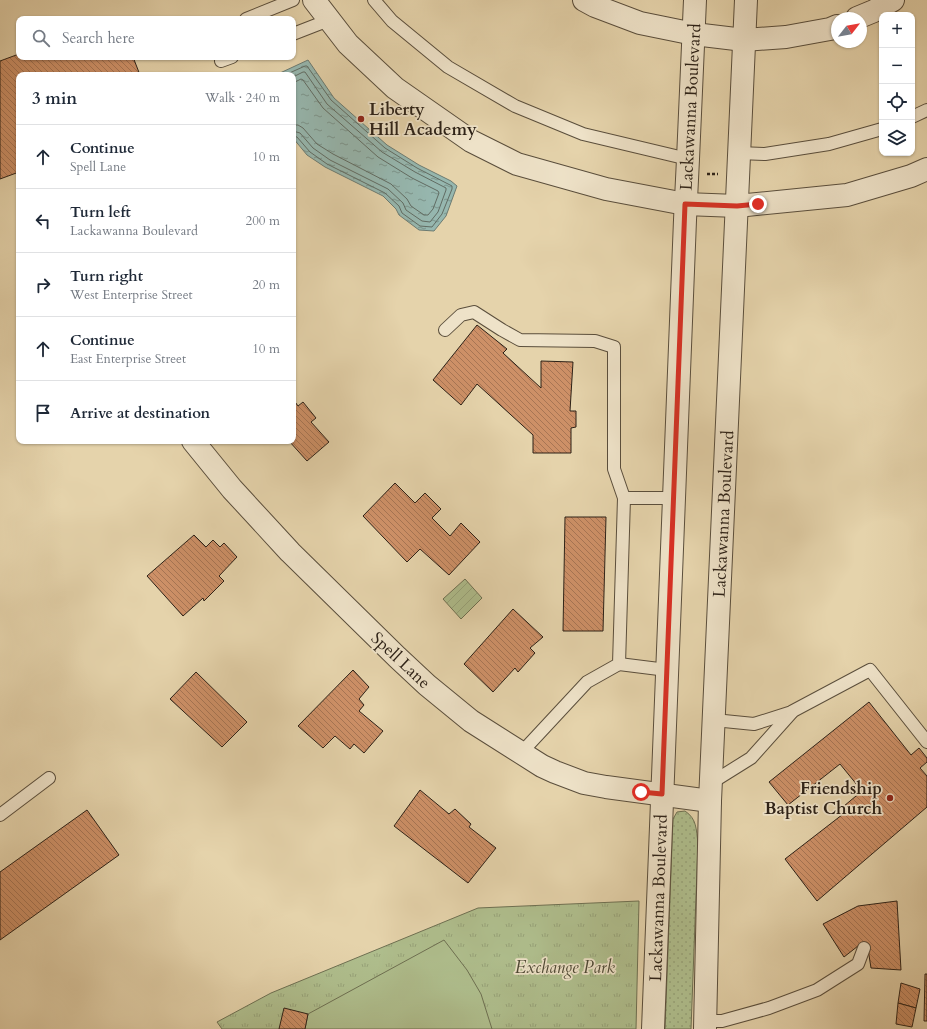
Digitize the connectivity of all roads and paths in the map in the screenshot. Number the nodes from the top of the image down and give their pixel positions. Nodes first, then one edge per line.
1 (292, 0) edge
2 (314, 0) edge
3 (374, 0) edge
4 (584, 0) edge
5 (695, 0) edge
6 (746, 0) edge
7 (894, 0) edge
8 (867, 14) edge
9 (253, 16) edge
10 (329, 20) junction
11 (831, 29) edge
12 (296, 33) edge
13 (694, 34) junction
14 (744, 40) junction
15 (927, 110) edge
16 (915, 115) edge
17 (879, 130) edge
18 (738, 153) junction
19 (688, 159) junction
20 (927, 169) edge
21 (685, 204) junction
22 (737, 206) junction
23 (444, 330) dead end
24 (195, 444) edge
25 (624, 498) junction
26 (674, 498) junction
27 (619, 664) junction
28 (667, 670) junction
29 (793, 711) junction
30 (714, 720) junction
31 (927, 742) edge
32 (521, 753) junction
33 (49, 778) dead end
34 (711, 792) junction
35 (662, 794) junction
36 (0, 814) edge
37 (864, 948) dead end
38 (705, 1025) edge
39 (653, 1029) edge

1 - 9 lane
2 - 10 street
3 - 19 lane
4 - 13 street
5 - 13 street, Lackawanna Boulevard
6 - 14 street, Lackawanna Boulevard
7 - 8 street
10 - 12 lane
10 - 21 street
11 - 14 street
13 - 14 street
13 - 19 street, Lackawanna Boulevard
14 - 18 street, Lackawanna Boulevard
15 - 16 lane
17 - 18 lane
18 - 22 street, Lackawanna Boulevard
19 - 21 street, Lackawanna Boulevard
20 - 22 street
21 - 22 street
21 - 26 street, Lackawanna Boulevard
22 - 30 street, Lackawanna Boulevard
23 - 25 lane
24 - 32 street, Spell Lane
25 - 26 lane
25 - 27 lane
26 - 28 street, Lackawanna Boulevard
27 - 28 lane
27 - 32 lane
28 - 35 street, Lackawanna Boulevard
29 - 30 lane
29 - 31 lane
29 - 34 lane
30 - 34 street, Lackawanna Boulevard
32 - 35 street, Spell Lane
33 - 36 lane
34 - 35 street, Spell Lane
34 - 38 street, Lackawanna Boulevard
35 - 39 street, Lackawanna Boulevard
37 - 38 lane

